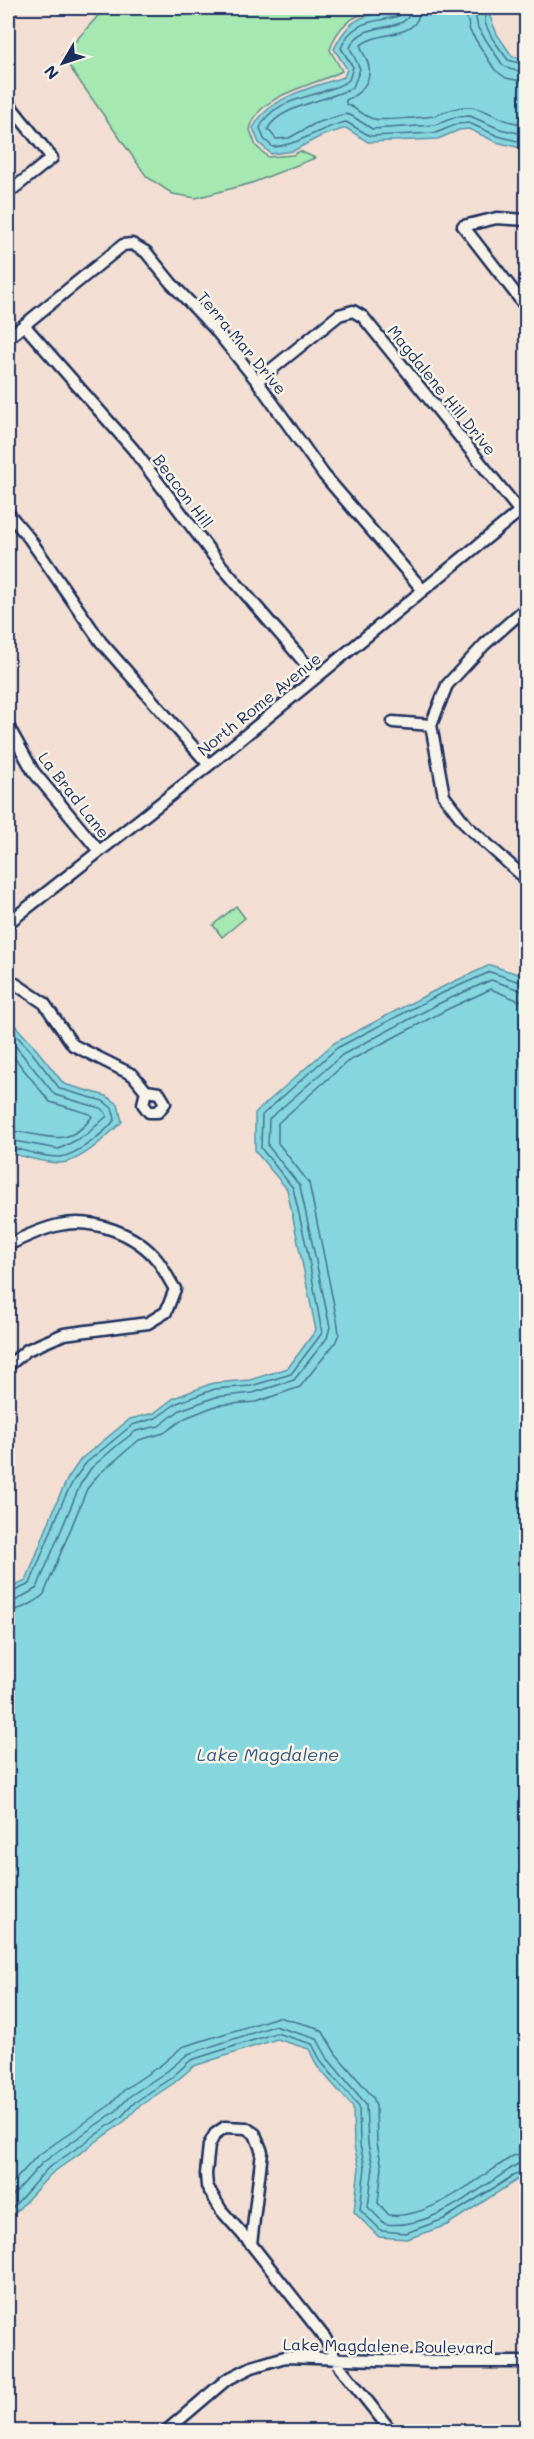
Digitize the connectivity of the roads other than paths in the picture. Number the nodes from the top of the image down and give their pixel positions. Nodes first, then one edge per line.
1 (11, 8) edge
2 (8, 11) edge
3 (8, 103) edge
4 (8, 193) edge
5 (526, 220) edge
6 (526, 308) edge
7 (24, 325) junction
8 (8, 338) edge
9 (257, 381) junction
10 (524, 512) edge
11 (8, 513) edge
12 (422, 589) junction
13 (526, 608) edge
14 (317, 677) junction
15 (393, 722) dead end
16 (431, 725) junction
17 (8, 726) edge
18 (209, 765) junction
19 (99, 851) junction
20 (526, 879) edge
21 (8, 923) edge
22 (8, 979) edge
23 (146, 1091) dead end
24 (8, 1245) edge
25 (8, 1366) edge
26 (250, 2244) junction
27 (336, 2358) junction
28 (526, 2362) edge
29 (165, 2432) edge
30 (392, 2432) edge

1 - 2 street
3 - 4 street
5 - 6 street
7 - 8 street, Terra Mar Drive
7 - 9 street, Terra Mar Drive
7 - 14 street, Beacon Hill
9 - 10 street, Magdalene Hill Drive
9 - 12 street, Terra Mar Drive
10 - 12 street, North Rome Avenue
11 - 18 street
12 - 14 street, North Rome Avenue
13 - 16 street
14 - 18 street, North Rome Avenue
15 - 16 street
16 - 20 street
17 - 19 street, La Brad Lane
18 - 19 street, North Rome Avenue
19 - 21 street, North Rome Avenue
22 - 23 street
24 - 25 street
26 - 26 street
26 - 27 street
27 - 28 street, Lake Magdalene Boulevard
27 - 29 street, Lake Magdalene Boulevard
27 - 30 street

